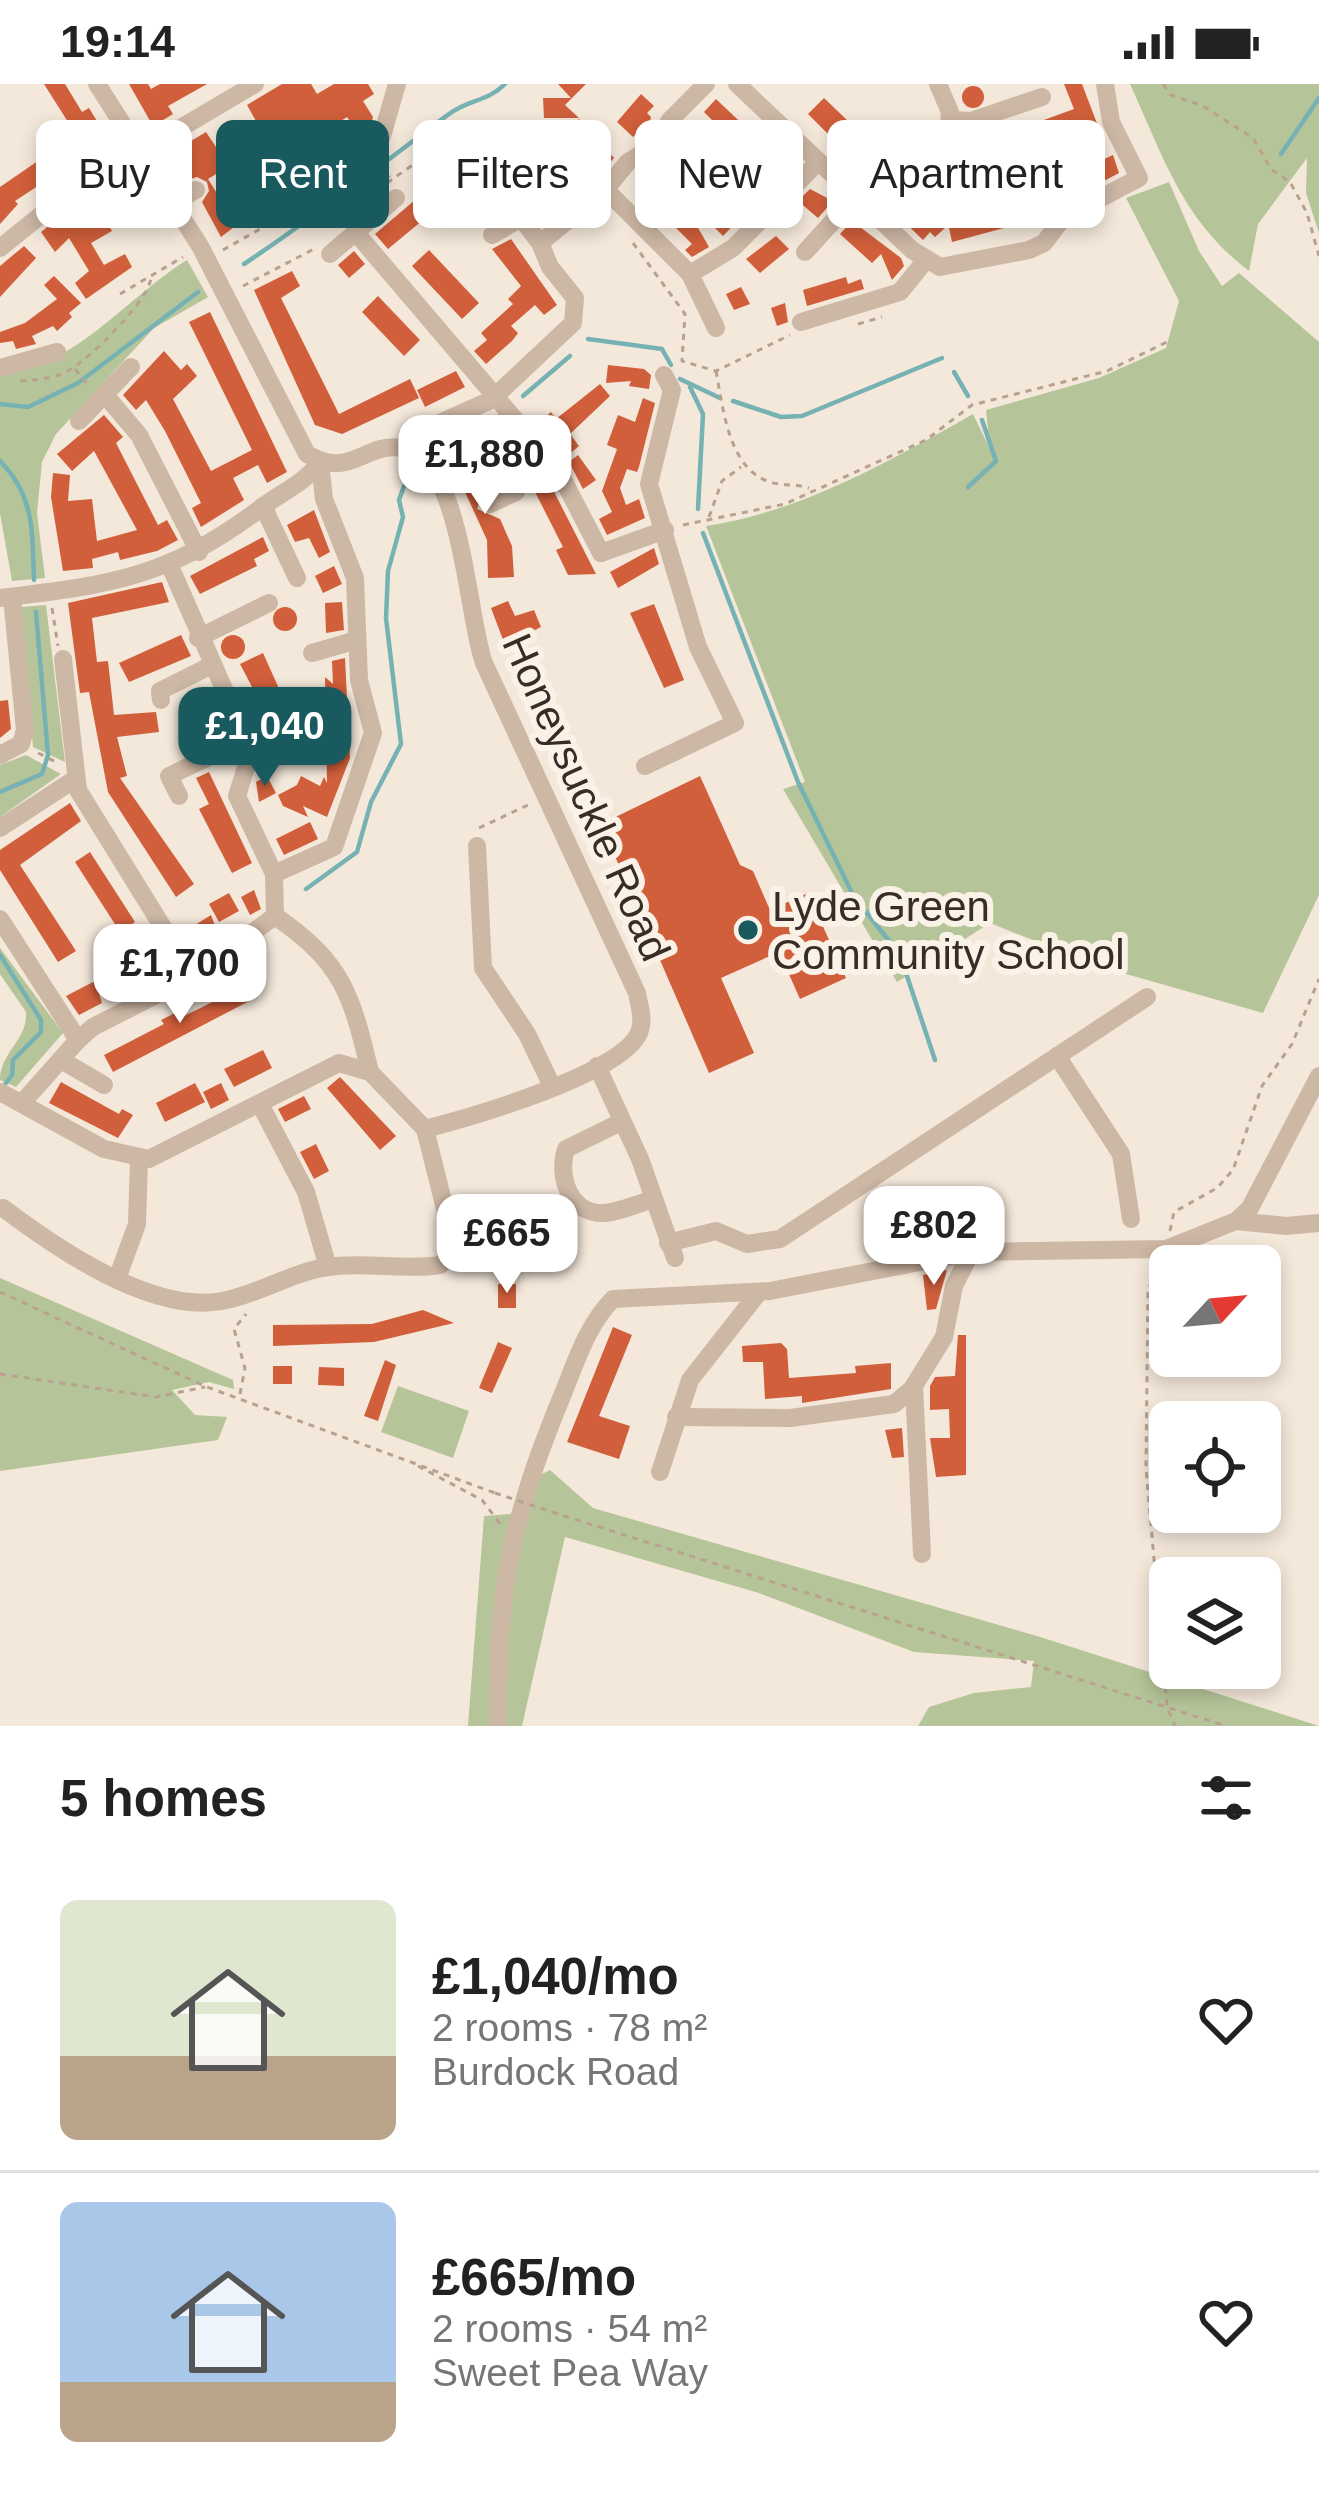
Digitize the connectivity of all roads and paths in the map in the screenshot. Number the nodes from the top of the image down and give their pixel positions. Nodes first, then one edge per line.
1 (97, 84) edge
2 (255, 84) edge
3 (397, 84) edge
4 (706, 84) edge
5 (736, 84) edge
6 (938, 84) edge
7 (1105, 84) edge
8 (1163, 84) edge
9 (1042, 97) dead end
10 (121, 120) edge
11 (388, 120) edge
12 (951, 120) edge
13 (974, 120) edge
14 (192, 123) edge
15 (818, 161) junction
16 (413, 165) edge
17 (827, 170) edge
18 (390, 176) edge
19 (611, 180) edge
20 (196, 190) dead end
21 (192, 192) edge
22 (611, 209) edge
23 (36, 219) edge
24 (189, 228) edge
25 (362, 228) edge
26 (558, 228) edge
27 (831, 228) edge
28 (889, 228) edge
29 (492, 235) dead end
30 (631, 240) dead end
31 (540, 243) junction
32 (343, 244) junction
33 (200, 246) junction
34 (0, 248) edge
35 (805, 252) dead end
36 (1319, 256) edge
37 (925, 261) junction
38 (689, 274) junction
39 (151, 275) junction
40 (241, 286) dead end
41 (900, 292) junction
42 (120, 294) dead end
43 (859, 324) dead end
44 (716, 328) dead end
45 (797, 328) joint
46 (1169, 341) dead end
47 (57, 352) dead end
48 (131, 367) dead end
49 (75, 369) junction
50 (716, 370) junction
51 (2, 375) edge
52 (664, 375) dead end
53 (98, 391) junction
54 (497, 395) junction
55 (79, 421) dead end
56 (409, 448) junction
57 (320, 462) junction
58 (744, 465) junction
59 (811, 489) junction
60 (515, 492) dead end
61 (263, 506) junction
62 (709, 519) junction
63 (454, 520) junction
64 (665, 530) junction
65 (200, 552) junction
66 (170, 566) junction
67 (296, 578) dead end
68 (50, 592) junction
69 (6, 597) edge
70 (269, 603) dead end
71 (197, 638) junction
72 (357, 640) junction
73 (312, 653) dead end
74 (63, 659) joint
75 (210, 666) junction
76 (161, 700) dead end
77 (246, 739) junction
78 (21, 744) junction
79 (0, 755) edge
80 (645, 766) dead end
81 (74, 775) junction
82 (178, 796) dead end
83 (542, 798) junction
84 (0, 828) edge
85 (477, 846) joint
86 (274, 874) junction
87 (275, 916) junction
88 (0, 919) edge
89 (193, 976) junction
90 (1319, 979) edge
91 (1147, 997) dead end
92 (78, 1040) junction
93 (1057, 1057) junction
94 (62, 1060) junction
95 (597, 1066) junction
96 (370, 1072) junction
97 (1319, 1076) edge
98 (104, 1084) dead end
99 (552, 1086) junction
100 (0, 1092) edge
101 (22, 1103) junction
102 (260, 1104) junction
103 (621, 1122) junction
104 (425, 1130) junction
105 (139, 1159) junction
106 (653, 1199) junction
107 (2, 1208) edge
108 (1131, 1219) dead end
109 (1236, 1221) junction
110 (1319, 1222) edge
111 (1167, 1245) edge
112 (1176, 1245) edge
113 (1149, 1249) edge
114 (971, 1252) junction
115 (328, 1267) junction
116 (117, 1279) junction
117 (1149, 1286) edge
118 (0, 1292) edge
119 (759, 1292) junction
120 (248, 1311) dead end
121 (0, 1374) edge
122 (914, 1386) junction
123 (207, 1387) junction
124 (239, 1396) junction
125 (676, 1417) junction
126 (410, 1462) junction
127 (660, 1472) dead end
128 (451, 1475) junction
129 (449, 1483) junction
130 (502, 1530) dead end
131 (922, 1554) dead end
132 (1168, 1707) junction
133 (498, 1726) edge
134 (1175, 1726) edge
135 (1226, 1726) edge

1 - 10 street
2 - 14 street
3 - 11 street
4 - 19 street
5 - 15 street
6 - 12 street
7 - 37 street
8 - 36 path
9 - 13 street
15 - 17 street
15 - 38 street
16 - 18 path
20 - 21 street
22 - 38 street
23 - 34 street
24 - 33 street
25 - 32 street
26 - 31 street
27 - 35 street
28 - 37 street
29 - 31 street
30 - 50 path
31 - 54 street
32 - 40 path
32 - 54 street
33 - 39 path
33 - 57 street
37 - 41 street
38 - 44 street
39 - 42 path
39 - 49 path
41 - 43 path
41 - 45 street
45 - 50 path
46 - 59 path
47 - 51 street
48 - 53 street
49 - 51 path
49 - 53 path
50 - 58 path
52 - 64 street
53 - 55 street
53 - 65 street
54 - 56 street
54 - 64 street
56 - 57 street
56 - 63 street, Honeysuckle Road
57 - 61 street
57 - 72 street
58 - 59 path
58 - 62 path
59 - 62 path
60 - 63 street
61 - 65 street
61 - 67 street
62 - 64 path
63 - 83 street, Honeysuckle Road
64 - 80 street
65 - 66 street
66 - 68 street
66 - 71 street
68 - 69 street
68 - 74 path
69 - 78 street
70 - 71 street
71 - 75 street
72 - 73 street
72 - 86 street
74 - 81 street
75 - 76 street
75 - 77 street
77 - 82 street
77 - 86 street
78 - 79 street
78 - 81 path
81 - 84 street
81 - 89 street
83 - 85 path
83 - 95 street, Honeysuckle Road
85 - 99 street
86 - 87 street
87 - 89 street
87 - 96 street
88 - 92 street
89 - 92 street
90 - 111 path
91 - 93 street
92 - 94 street
93 - 106 street
93 - 108 street
94 - 98 street
94 - 101 street
95 - 99 street
95 - 103 street
96 - 102 street
96 - 104 street
97 - 109 street
99 - 104 street
100 - 101 street
101 - 105 street
102 - 105 street
102 - 115 street
103 - 106 street
103 - 106 street
104 - 115 street
105 - 116 street
107 - 116 street
109 - 110 street
109 - 112 street
113 - 114 street
114 - 119 street
114 - 122 street
115 - 116 street
117 - 132 path
118 - 123 path
119 - 125 street
119 - 133 street
120 - 124 path
121 - 123 path
122 - 125 street
122 - 131 street
123 - 124 path
124 - 126 path
125 - 127 street
126 - 128 path
126 - 129 path
128 - 129 path
128 - 132 path, bridge
129 - 130 path
132 - 134 path
132 - 135 path

